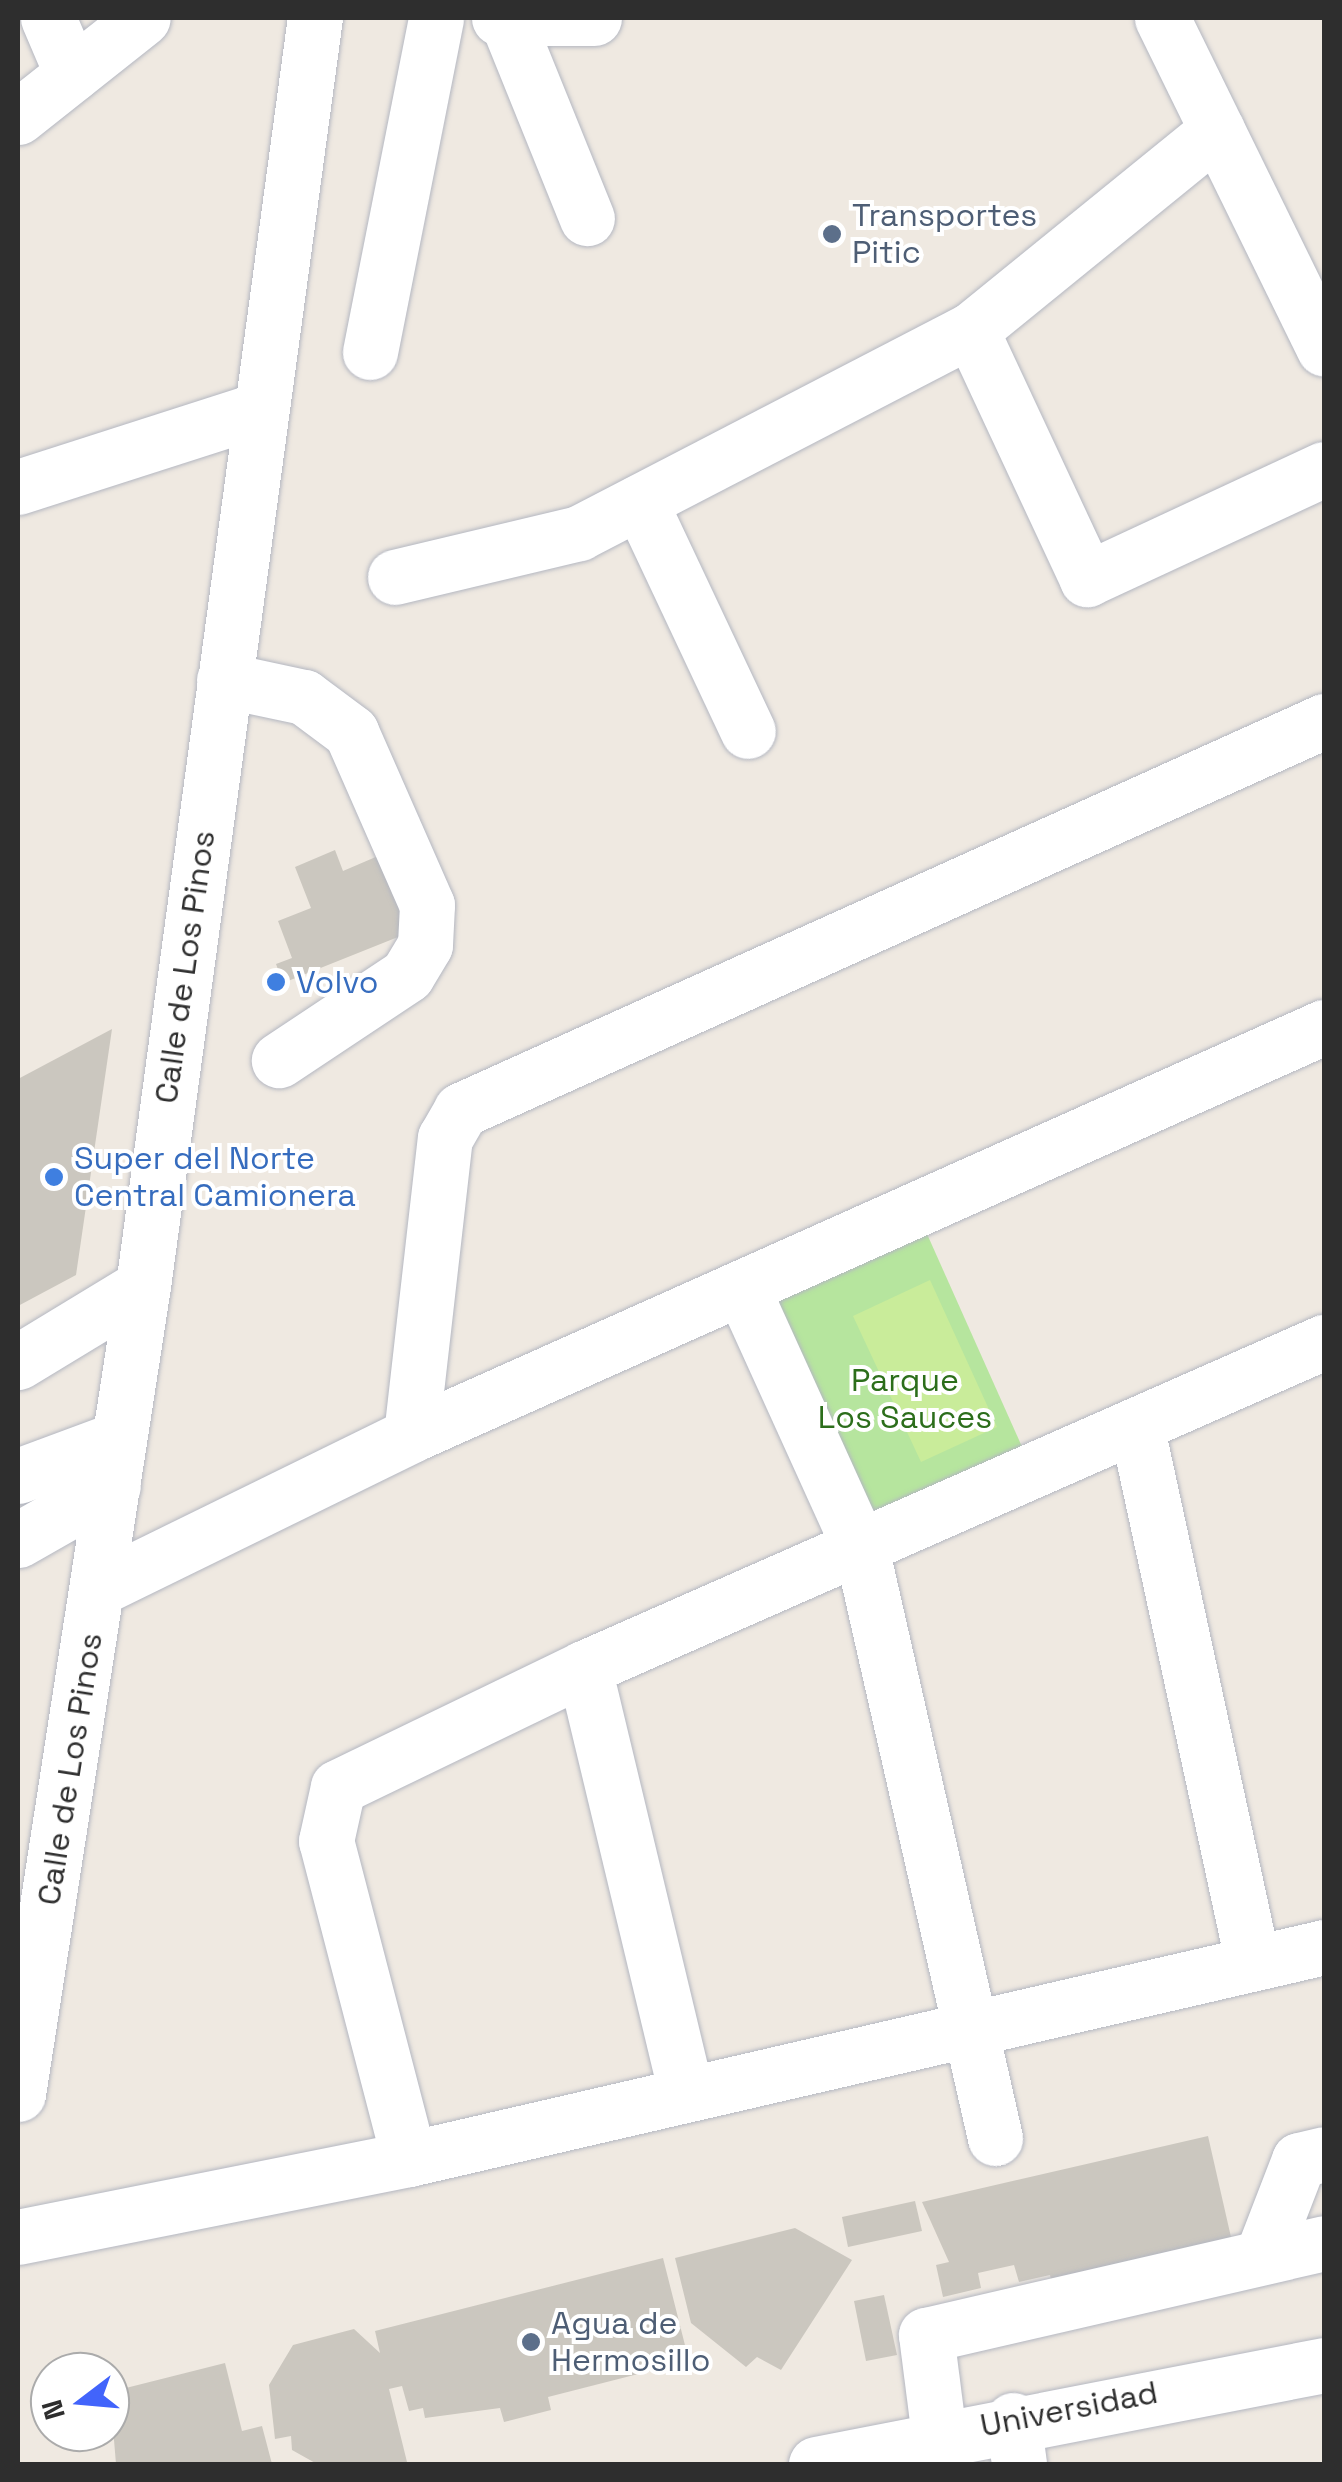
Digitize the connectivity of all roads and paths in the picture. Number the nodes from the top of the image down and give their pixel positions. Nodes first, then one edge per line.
1 (48, 18) edge
2 (143, 18) edge
3 (315, 18) edge
4 (436, 18) edge
5 (504, 18) edge
6 (594, 18) edge
7 (1162, 18) edge
8 (72, 74) junction
9 (18, 117) edge
10 (1217, 130) junction
11 (586, 218) dead end
12 (971, 330) junction
13 (1324, 348) edge
14 (370, 352) dead end
15 (261, 409) junction
16 (1324, 469) edge
17 (18, 487) edge
18 (640, 502) junction
19 (396, 578) dead end
20 (224, 680) junction
21 (1324, 721) edge
22 (748, 731) dead end
23 (1324, 1027) edge
24 (279, 1060) dead end
25 (144, 1286) junction
26 (742, 1288) junction
27 (1324, 1342) edge
28 (18, 1362) edge
29 (1137, 1429) junction
30 (411, 1435) junction
31 (116, 1462) junction
32 (18, 1476) edge
33 (18, 1540) edge
34 (862, 1552) junction
35 (99, 1588) junction
36 (584, 1668) junction
37 (1324, 1947) edge
38 (1253, 1964) junction
39 (965, 2031) junction
40 (686, 2093) junction
41 (18, 2094) edge
42 (995, 2138) dead end
43 (1324, 2154) edge
44 (408, 2160) junction
45 (18, 2237) edge
46 (1324, 2243) edge
47 (1262, 2256) junction
48 (1324, 2365) edge
49 (939, 2436) junction
50 (1016, 2442) edge
51 (816, 2464) edge

1 - 8 street
2 - 8 street
3 - 15 street, Calle de Los Pinos
4 - 14 street
5 - 6 street
5 - 11 street
7 - 10 street
8 - 9 street
10 - 12 street
10 - 13 street
12 - 16 street
12 - 18 street
15 - 17 street
15 - 20 street, Calle de Los Pinos
18 - 19 street
18 - 22 street
20 - 24 street
20 - 25 street, Calle de Los Pinos
21 - 30 street
23 - 26 street
25 - 28 street
25 - 31 street, Calle de Los Pinos
26 - 30 street
26 - 34 street
27 - 29 street
29 - 34 street
29 - 38 street
30 - 35 street
31 - 32 street
31 - 33 street
31 - 35 street, Calle de Los Pinos
34 - 36 street
34 - 39 street
35 - 41 street, Calle de Los Pinos
36 - 40 street
36 - 44 street
37 - 38 street
38 - 39 street
39 - 40 street
39 - 42 street
40 - 44 street
43 - 47 street
44 - 45 street
46 - 47 street
47 - 49 street
48 - 50 street, Universidad
49 - 50 street, Universidad
49 - 51 street, Universidad

